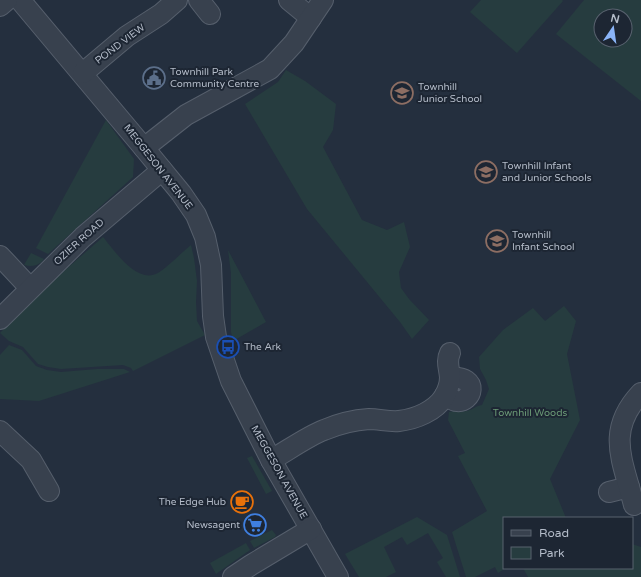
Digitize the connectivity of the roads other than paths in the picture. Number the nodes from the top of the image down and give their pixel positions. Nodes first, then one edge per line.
1 (7, 0) edge
2 (20, 0) edge
3 (177, 0) edge
4 (289, 0) edge
5 (323, 0) edge
6 (0, 6) edge
7 (311, 18) junction
8 (83, 73) junction
9 (144, 148) junction
10 (162, 170) junction
11 (0, 256) edge
12 (30, 288) junction
13 (0, 319) edge
14 (450, 353) dead end
15 (641, 393) edge
16 (0, 431) edge
17 (271, 460) junction
18 (49, 491) dead end
19 (609, 492) dead end
20 (311, 529) junction
21 (233, 577) edge
22 (338, 577) edge

1 - 6 street
2 - 8 street, MEGGESON AVENUE
3 - 8 street, POND VIEW
4 - 7 street
5 - 7 street
7 - 9 street
8 - 9 street, MEGGESON AVENUE
9 - 10 street, MEGGESON AVENUE
10 - 12 street, OZIER ROAD
10 - 17 street, MEGGESON AVENUE
11 - 12 street
12 - 13 street, OZIER ROAD
14 - 17 street
15 - 19 street
16 - 18 street
17 - 20 street, MEGGESON AVENUE
20 - 21 street
20 - 22 street, MEGGESON AVENUE

